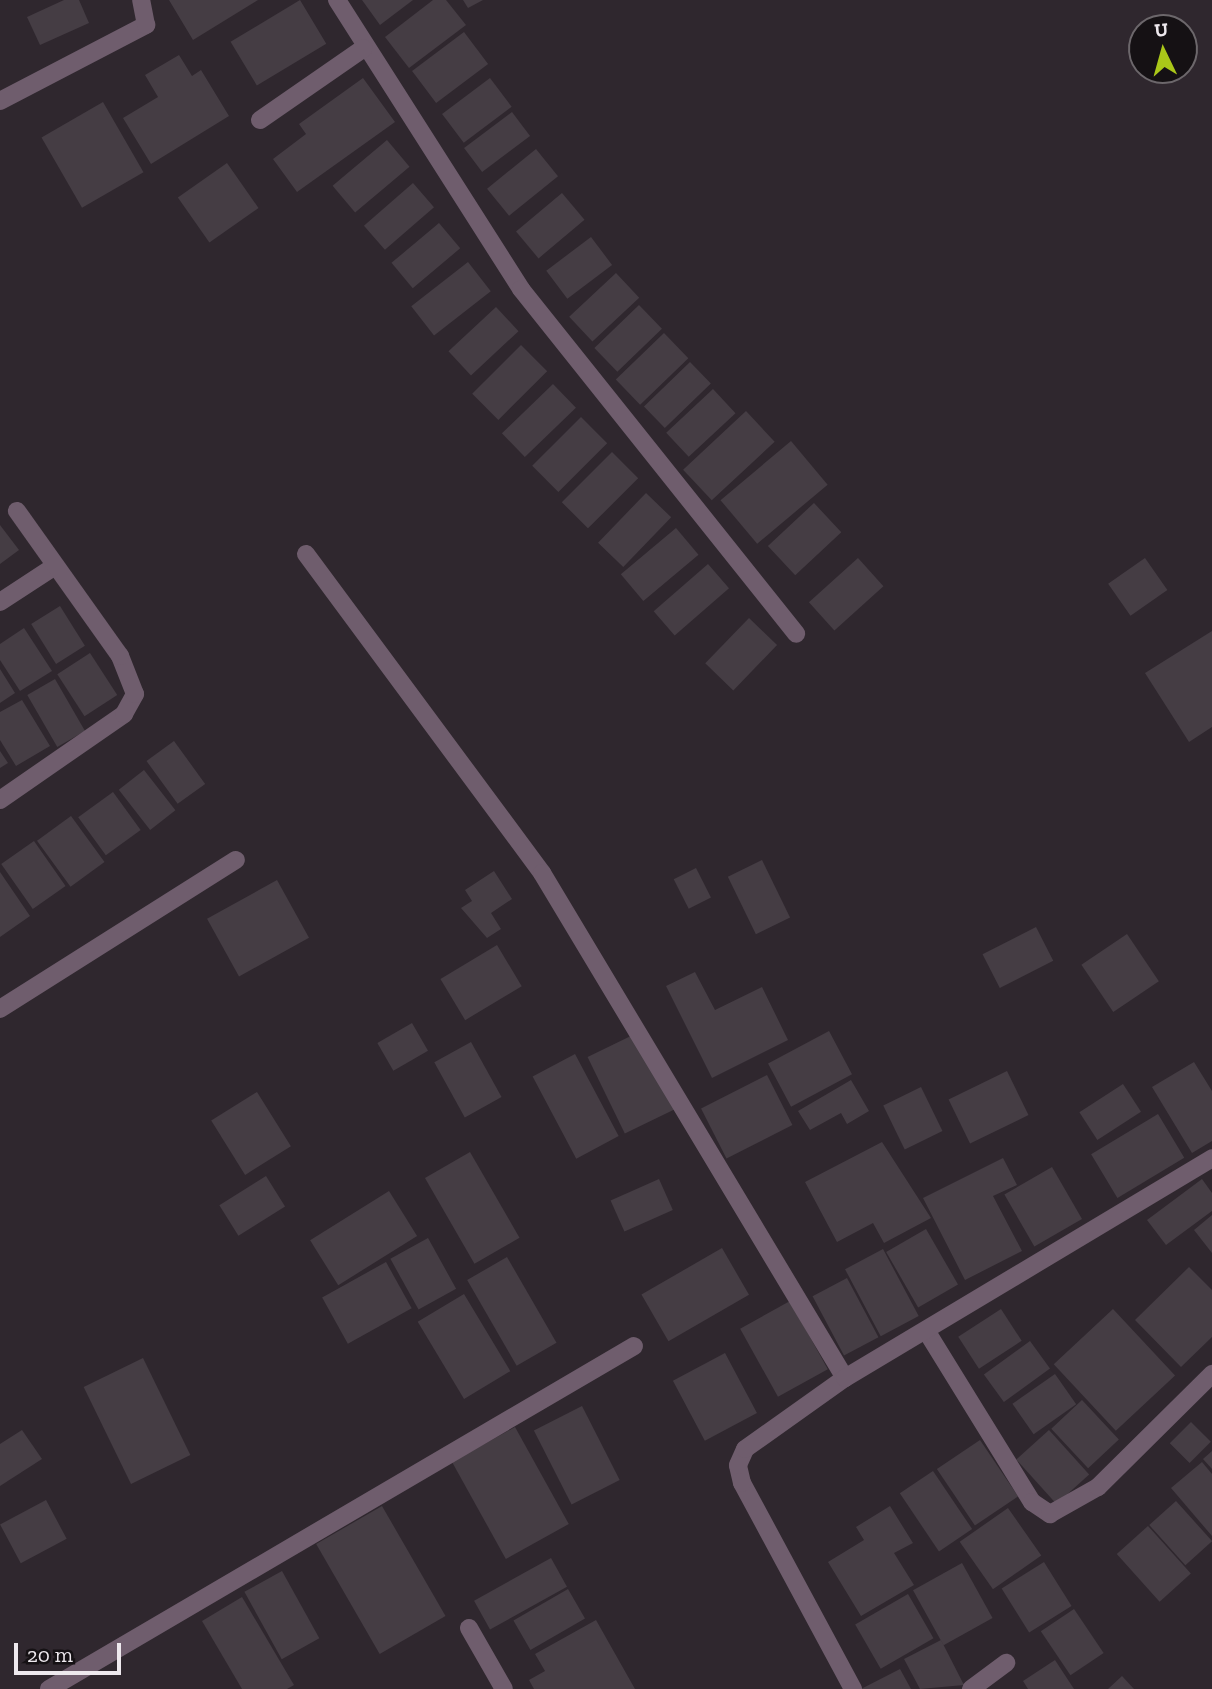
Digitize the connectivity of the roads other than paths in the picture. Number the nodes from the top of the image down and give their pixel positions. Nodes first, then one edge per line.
1 (141, 0) edge
2 (337, 0) edge
3 (364, 48) junction
4 (0, 101) edge
5 (260, 120) dead end
6 (17, 511) dead end
7 (306, 554) dead end
8 (55, 566) junction
9 (0, 603) edge
10 (796, 634) dead end
11 (0, 800) edge
12 (236, 860) dead end
13 (0, 1009) edge
14 (1212, 1158) edge
15 (927, 1332) junction
16 (634, 1346) dead end
17 (1212, 1374) edge
18 (845, 1378) junction
19 (469, 1628) dead end
20 (1006, 1663) dead end
21 (49, 1689) edge
22 (504, 1689) edge
23 (853, 1689) edge
24 (971, 1689) edge

1 - 4 street
2 - 3 street
3 - 5 street
3 - 10 street
6 - 8 street
7 - 18 street
8 - 9 street
8 - 11 street
12 - 13 street
14 - 15 street
15 - 17 street
15 - 18 street
16 - 21 street
18 - 23 street
19 - 22 street
20 - 24 street

